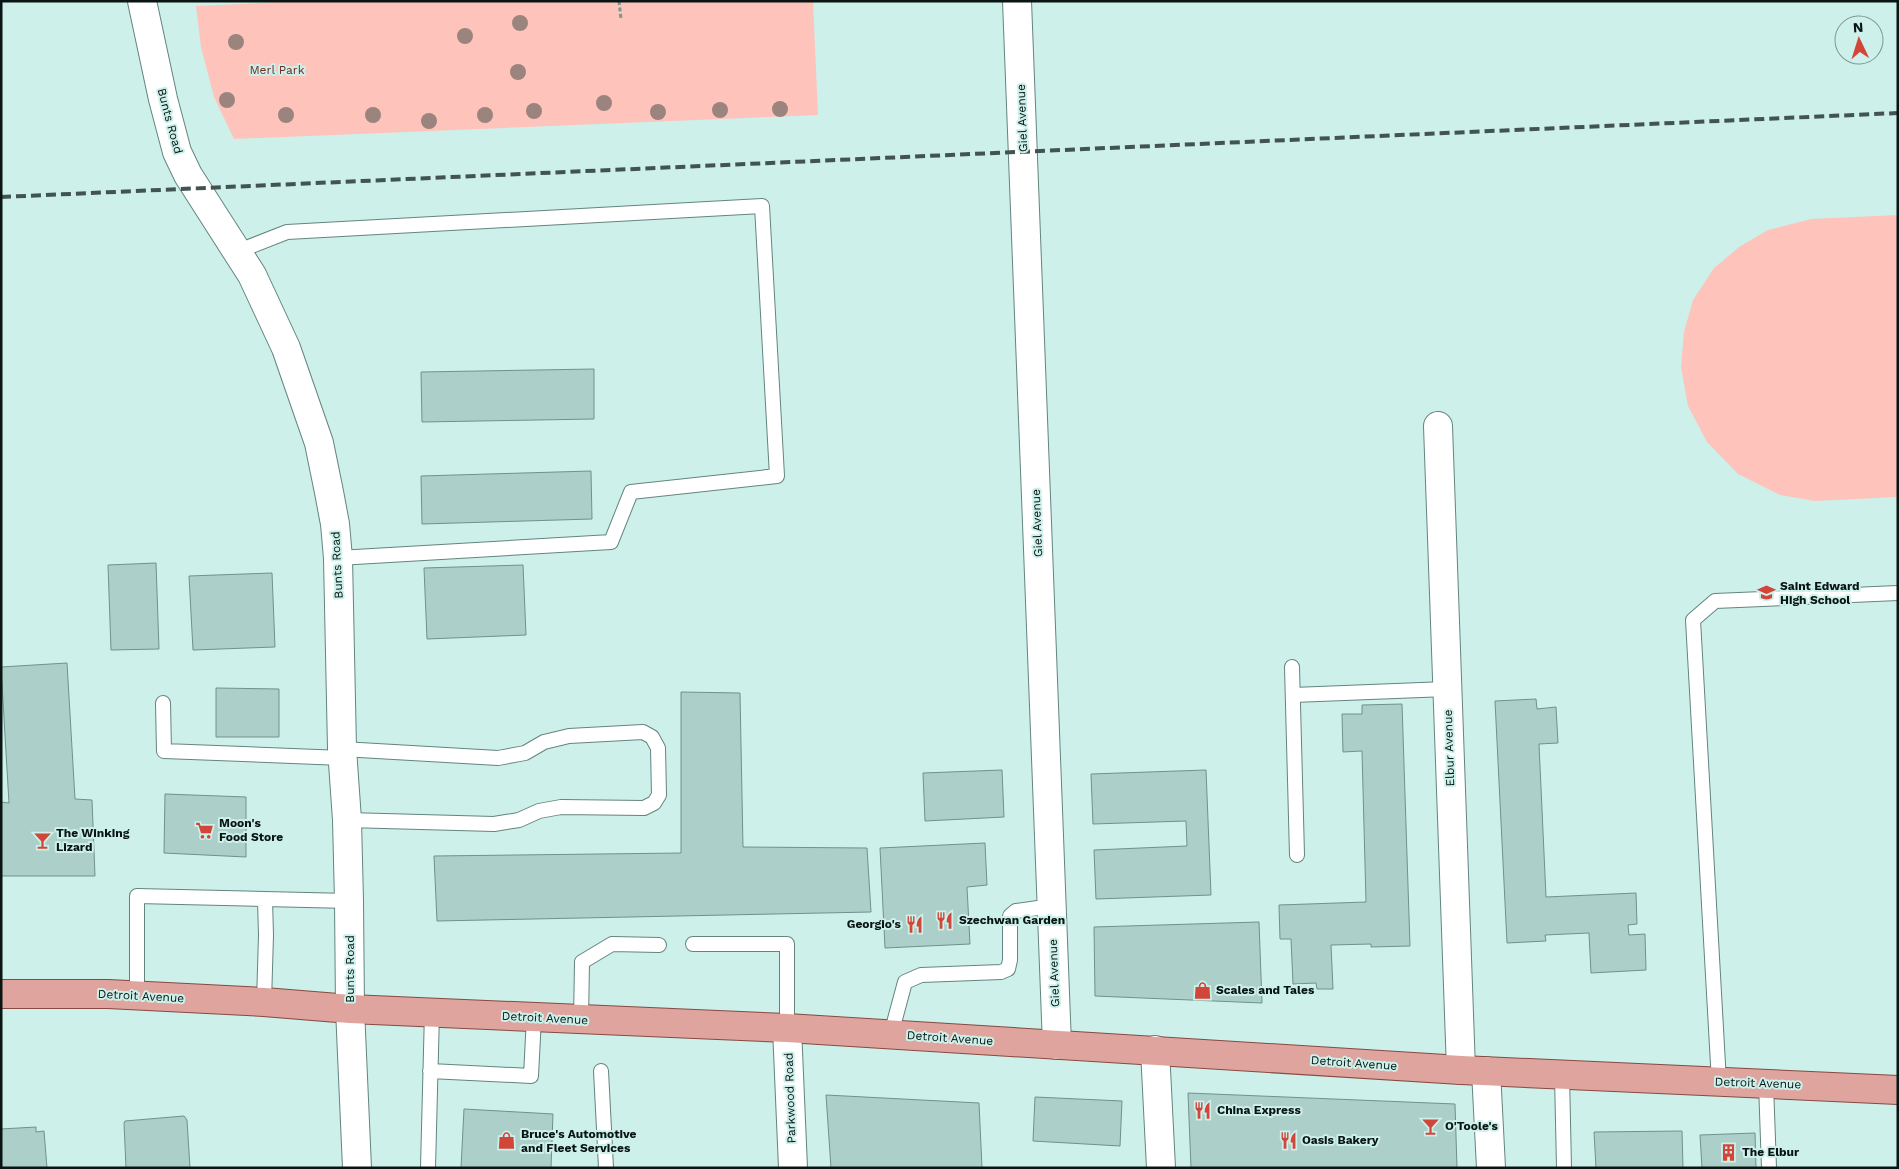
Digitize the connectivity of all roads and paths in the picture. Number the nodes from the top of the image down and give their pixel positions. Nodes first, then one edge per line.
1 (142, 1) edge
2 (620, 1) edge
3 (1017, 1) edge
4 (621, 19) dead end
5 (236, 252) junction
6 (1438, 426) dead end
7 (338, 558) junction
8 (1898, 593) edge
9 (1292, 667) dead end
10 (1447, 689) junction
11 (1293, 695) junction
12 (163, 703) dead end
13 (342, 754) junction
14 (346, 820) junction
15 (1296, 855) dead end
16 (264, 900) junction
17 (349, 901) junction
18 (1052, 906) junction
19 (693, 944) dead end
20 (659, 945) dead end
21 (1, 994) edge
22 (137, 995) junction
23 (264, 1002) junction
24 (350, 1009) junction
25 (432, 1012) junction
26 (534, 1017) junction
27 (581, 1020) junction
28 (788, 1028) junction
29 (891, 1034) junction
30 (1057, 1045) junction
31 (1155, 1050) junction
32 (430, 1071) junction
33 (601, 1071) dead end
34 (1473, 1071) junction
35 (1562, 1075) junction
36 (1719, 1082) junction
37 (1766, 1084) junction
38 (1898, 1090) edge
39 (357, 1168) edge
40 (428, 1168) edge
41 (606, 1168) edge
42 (793, 1168) edge
43 (1160, 1168) edge
44 (1491, 1168) edge
45 (1564, 1168) edge
46 (1770, 1168) edge

1 - 5 street, Bunts Road
2 - 4 path
3 - 18 street, Giel Avenue
5 - 7 street, Bunts Road
5 - 7 lane
6 - 10 street, Elbur Avenue
7 - 13 street, Bunts Road
8 - 36 lane
9 - 11 lane
10 - 11 lane
10 - 34 street, Elbur Avenue
11 - 15 lane
12 - 13 lane
13 - 14 street, Bunts Road
13 - 14 lane
14 - 17 street, Bunts Road
16 - 17 lane
16 - 22 lane
16 - 23 lane
17 - 24 street, Bunts Road
18 - 29 lane
18 - 30 street, Giel Avenue
19 - 28 lane
20 - 27 lane
21 - 22 main road, Detroit Avenue
22 - 23 main road, Detroit Avenue
23 - 24 main road, Detroit Avenue
24 - 25 main road, Detroit Avenue
24 - 39 street, Bunts Road
25 - 26 main road, Detroit Avenue
25 - 32 lane
26 - 27 main road, Detroit Avenue
26 - 32 lane
27 - 28 main road, Detroit Avenue
28 - 29 main road, Detroit Avenue
28 - 42 street, Parkwood Road
29 - 30 main road, Detroit Avenue
30 - 31 main road, Detroit Avenue
31 - 34 main road, Detroit Avenue
31 - 43 street
32 - 40 lane
33 - 41 lane
34 - 35 main road, Detroit Avenue
34 - 44 street, Elbur Avenue
35 - 36 main road, Detroit Avenue
35 - 45 lane
36 - 37 main road, Detroit Avenue
37 - 38 main road, Detroit Avenue
37 - 46 lane

